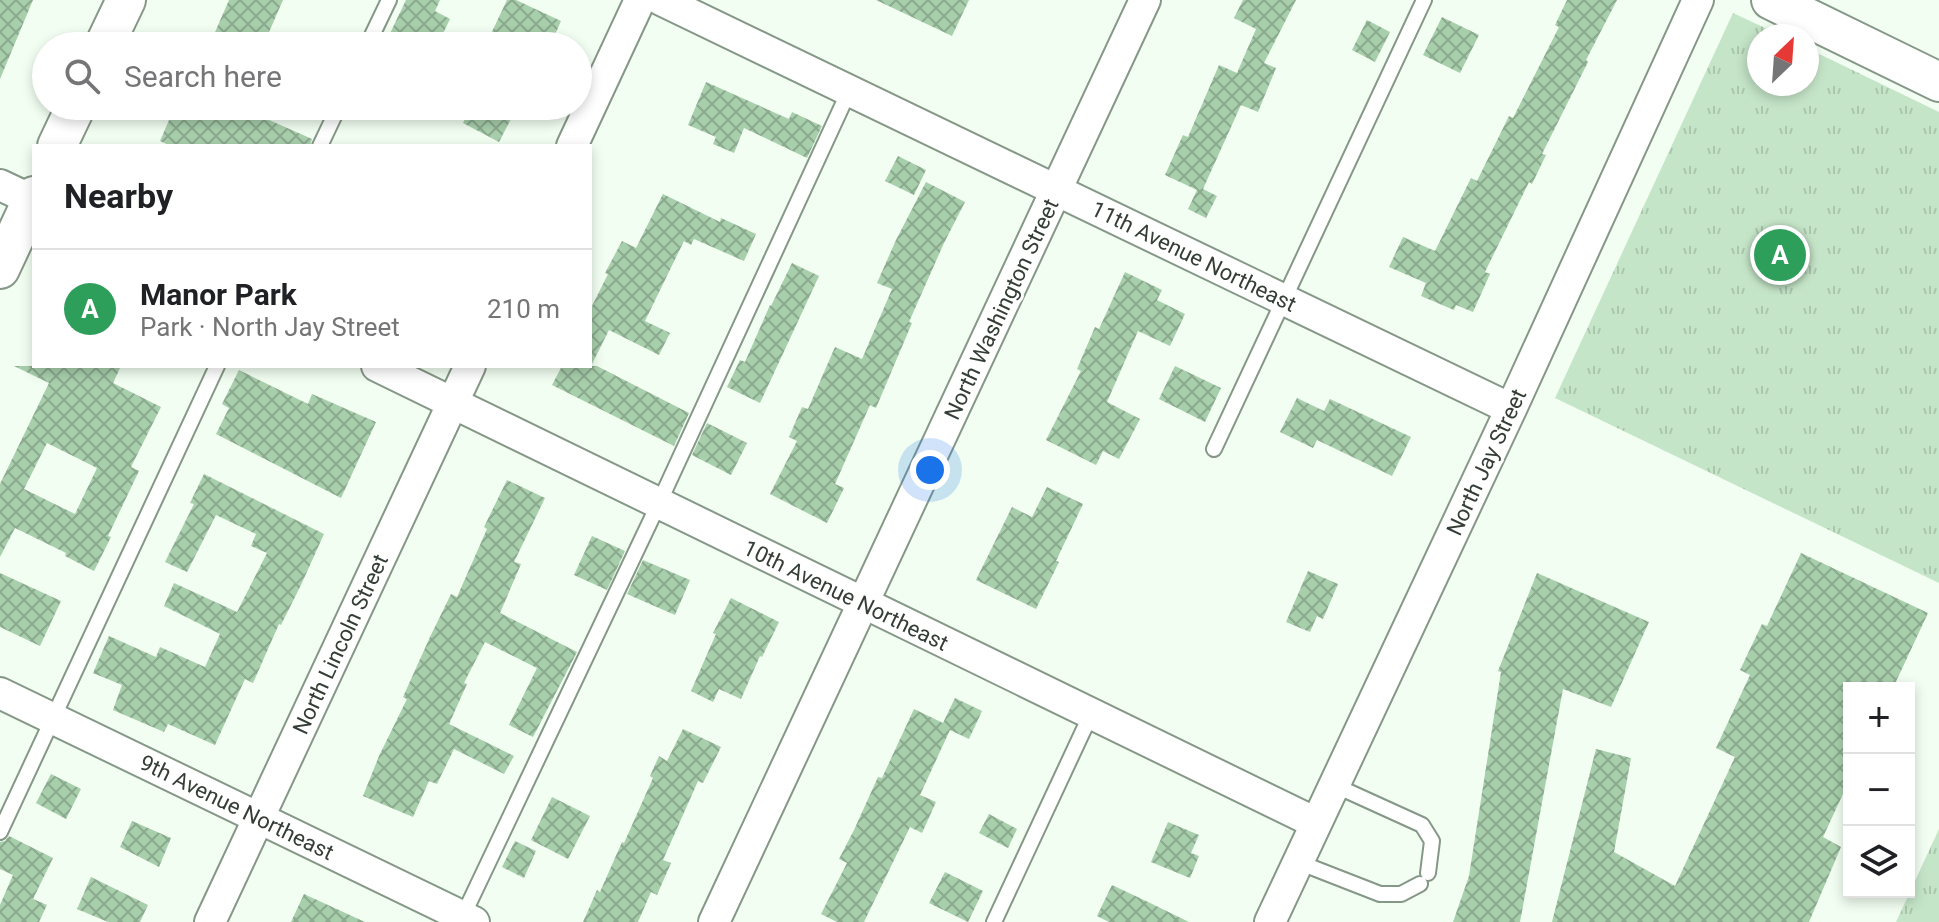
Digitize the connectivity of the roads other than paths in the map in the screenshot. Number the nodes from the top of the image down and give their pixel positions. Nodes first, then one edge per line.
1 (126, 0) edge
2 (389, 0) edge
3 (640, 0) edge
4 (661, 0) edge
5 (1145, 0) edge
6 (1424, 0) edge
7 (1698, 0) edge
8 (1771, 0) edge
9 (111, 32) edge
10 (374, 32) edge
11 (1939, 82) edge
12 (849, 91) junction
13 (592, 103) edge
14 (69, 120) edge
15 (332, 120) edge
16 (584, 120) edge
17 (58, 144) edge
18 (321, 144) edge
19 (573, 144) edge
20 (1056, 189) junction
21 (25, 196) edge
22 (0, 269) edge
23 (1284, 300) junction
24 (216, 368) edge
25 (381, 368) edge
26 (469, 368) edge
27 (453, 403) junction
28 (1511, 409) junction
29 (1214, 449) dead end
30 (659, 503) junction
31 (863, 603) junction
32 (0, 693) edge
33 (1091, 714) junction
34 (53, 719) junction
35 (1334, 785) junction
36 (259, 817) junction
37 (1316, 823) junction
38 (0, 832) edge
39 (1298, 862) junction
40 (465, 920) edge
41 (210, 922) edge
42 (714, 922) edge
43 (994, 922) edge
44 (1270, 922) edge

1 - 9 street
2 - 10 lane
3 - 13 street
4 - 12 street, 11th Avenue Northeast
5 - 20 street, North Washington Street
6 - 23 lane
7 - 28 street, North Jay Street
8 - 11 street
12 - 20 street, 11th Avenue Northeast
12 - 30 lane
14 - 17 street
15 - 18 lane
16 - 19 street
20 - 23 street, 11th Avenue Northeast
20 - 31 street, North Washington Street
21 - 22 street
23 - 28 street, 11th Avenue Northeast
23 - 29 lane
24 - 34 lane
25 - 27 street, 10th Avenue Northeast
26 - 27 street, North Lincoln Street
27 - 30 street, 10th Avenue Northeast
27 - 36 street, North Lincoln Street
28 - 35 street, North Jay Street
30 - 31 street, 10th Avenue Northeast
30 - 40 lane
31 - 33 street, 10th Avenue Northeast
31 - 42 street, North Washington Street
32 - 34 street, 9th Avenue Northeast
33 - 37 street, 10th Avenue Northeast
33 - 43 lane
34 - 36 street, 9th Avenue Northeast
34 - 38 lane
35 - 37 street, North Jay Street
35 - 39 lane
36 - 40 street, 9th Avenue Northeast
36 - 41 street, North Lincoln Street
37 - 39 street, North Jay Street
39 - 44 street, North Jay Street

